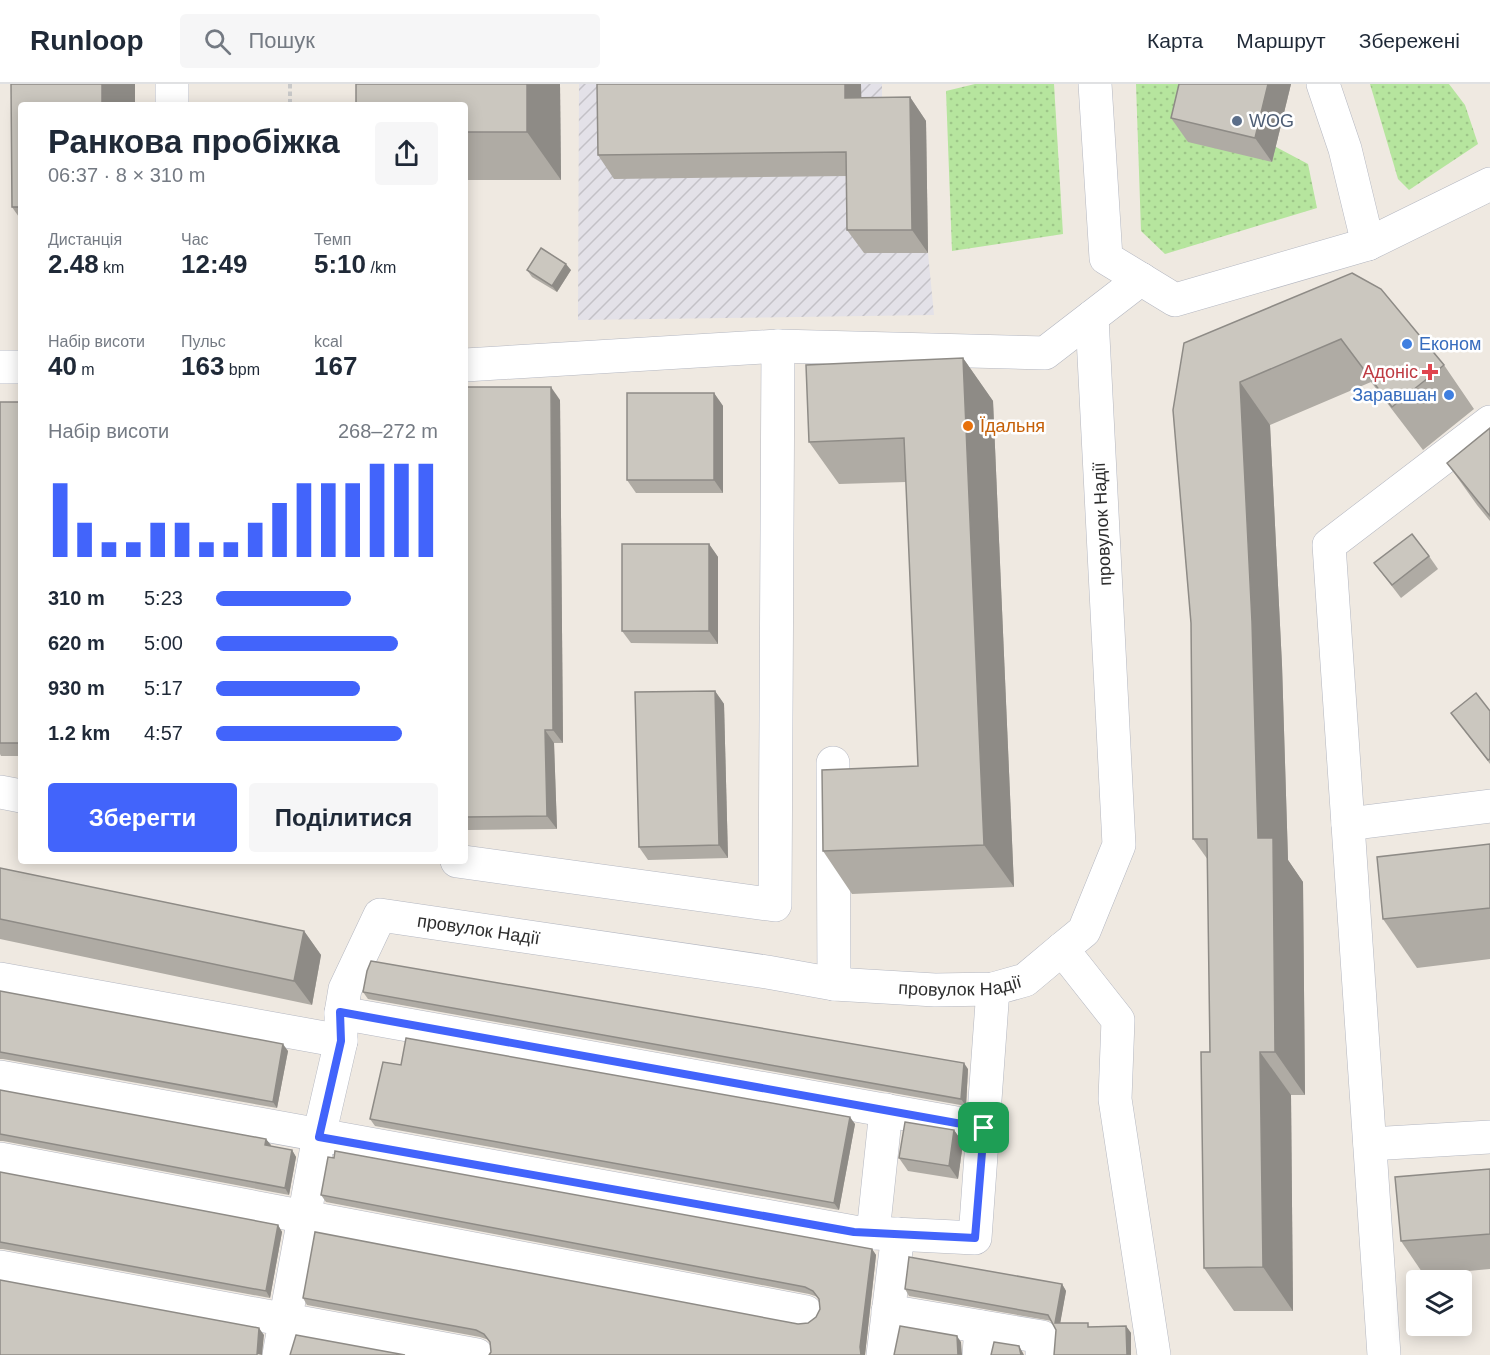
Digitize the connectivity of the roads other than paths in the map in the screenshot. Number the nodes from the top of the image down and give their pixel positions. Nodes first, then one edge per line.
1 (172, 84) edge
2 (1095, 84) edge
3 (1323, 84) edge
4 (172, 102) edge
5 (1490, 184) edge
6 (1368, 244) junction
7 (1141, 279) junction
8 (1092, 317) junction
9 (778, 346) junction
10 (468, 365) edge
11 (0, 367) edge
12 (18, 367) edge
13 (1490, 422) edge
14 (833, 763) dead end
15 (0, 792) edge
16 (18, 795) edge
17 (1490, 806) edge
18 (1348, 824) junction
19 (468, 862) edge
20 (1062, 949) junction
21 (0, 979) edge
22 (834, 984) junction
23 (993, 989) junction
24 (341, 1027) junction
25 (0, 1077) edge
26 (886, 1110) junction
27 (984, 1128) junction
28 (319, 1137) junction
29 (1490, 1137) edge
30 (1370, 1144) junction
31 (0, 1159) edge
32 (304, 1216) junction
33 (885, 1233) junction
34 (0, 1267) edge
35 (888, 1311) junction
36 (806, 1312) dead end
37 (286, 1319) junction
38 (980, 1341) edge
39 (279, 1355) edge
40 (477, 1355) edge
41 (883, 1355) edge
42 (1042, 1355) edge
43 (1154, 1355) edge
44 (1384, 1355) edge

1 - 4 lane
2 - 7 lane
3 - 6 lane
5 - 6 lane
6 - 7 lane
7 - 8 lane
8 - 9 lane
8 - 20 lane, провулок Надії
9 - 10 lane
9 - 19 lane
11 - 12 lane
13 - 18 lane
14 - 22 lane
15 - 16 lane
17 - 18 lane
18 - 30 lane
20 - 23 lane, провулок Надії
20 - 43 lane
21 - 24 lane
22 - 23 lane, провулок Надії
22 - 24 lane, провулок Надії
23 - 27 lane
24 - 26 lane
24 - 28 lane
25 - 28 lane
26 - 27 lane
26 - 33 lane
27 - 33 lane
28 - 32 lane
28 - 33 lane
29 - 30 lane
30 - 44 lane
31 - 32 lane
32 - 36 lane
32 - 37 lane
33 - 35 lane
34 - 37 lane
35 - 38 lane
35 - 41 lane
37 - 39 lane
37 - 40 lane
38 - 42 lane

